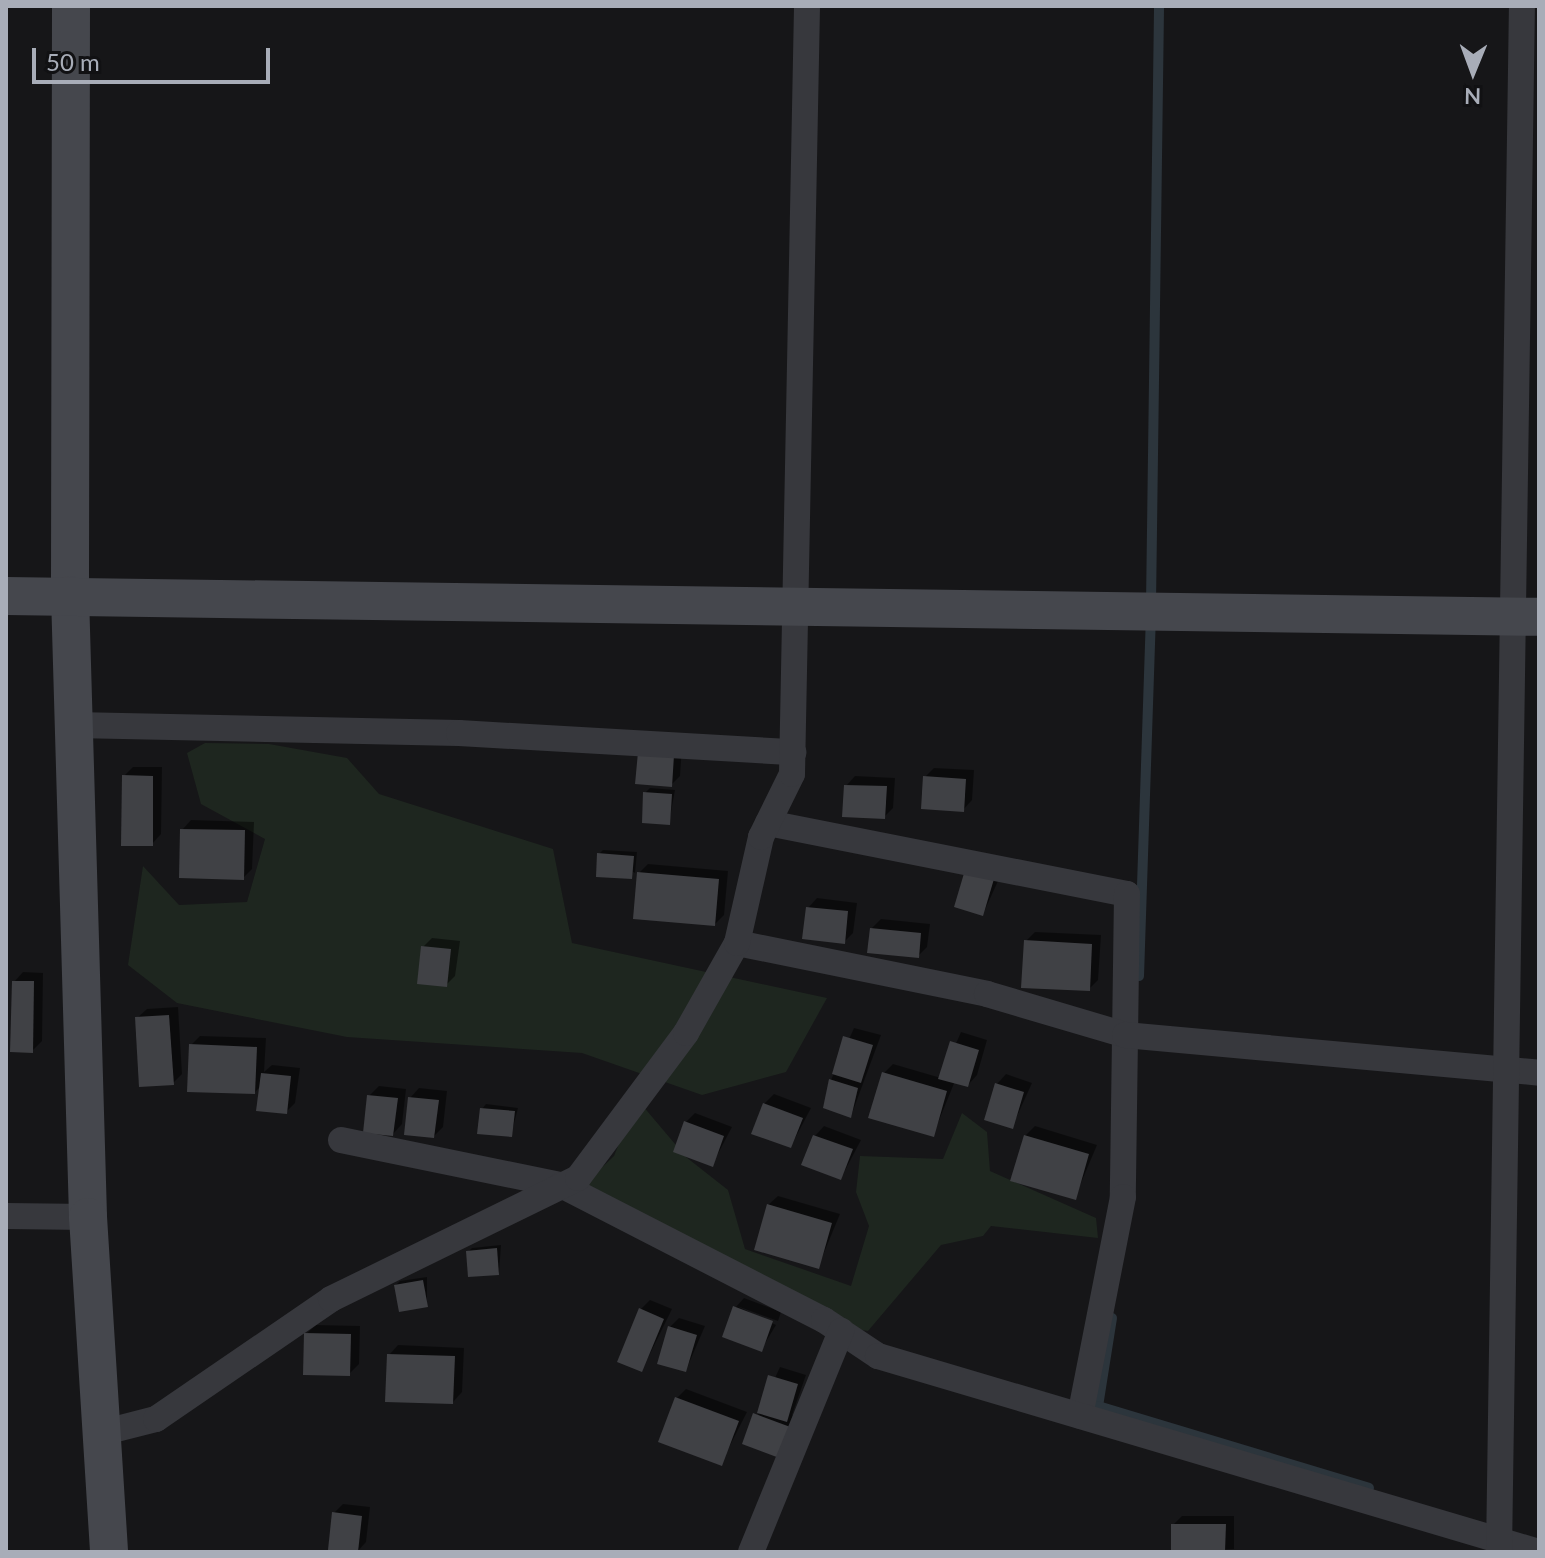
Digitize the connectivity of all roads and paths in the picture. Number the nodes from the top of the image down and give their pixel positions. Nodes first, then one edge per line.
1 (71, 6) edge
2 (807, 6) edge
3 (1522, 6) edge
4 (70, 595) junction
5 (6, 596) edge
6 (796, 606) junction
7 (1526, 617) edge
8 (74, 725) junction
9 (793, 752) junction
10 (768, 823) junction
11 (737, 943) junction
12 (1125, 1035) junction
13 (1506, 1070) junction
14 (1539, 1073) edge
15 (341, 1140) dead end
16 (561, 1185) junction
17 (6, 1216) edge
18 (88, 1217) junction
19 (841, 1331) junction
20 (1080, 1416) junction
21 (101, 1433) junction
22 (1499, 1546) edge
23 (109, 1552) edge
24 (751, 1552) edge
25 (1539, 1552) edge

1 - 4 street
2 - 6 street
3 - 7 street
4 - 5 street
4 - 6 street
4 - 8 street
6 - 7 street
6 - 9 street
7 - 13 street
8 - 9 street
8 - 18 street
9 - 10 street
10 - 11 street
10 - 12 street
11 - 12 street
11 - 16 street
12 - 13 street
12 - 20 street
13 - 14 street
13 - 22 street
15 - 16 street
16 - 19 street
16 - 21 street
17 - 18 street
18 - 21 street
19 - 20 street
19 - 24 street
20 - 22 street
21 - 23 street
22 - 25 street

